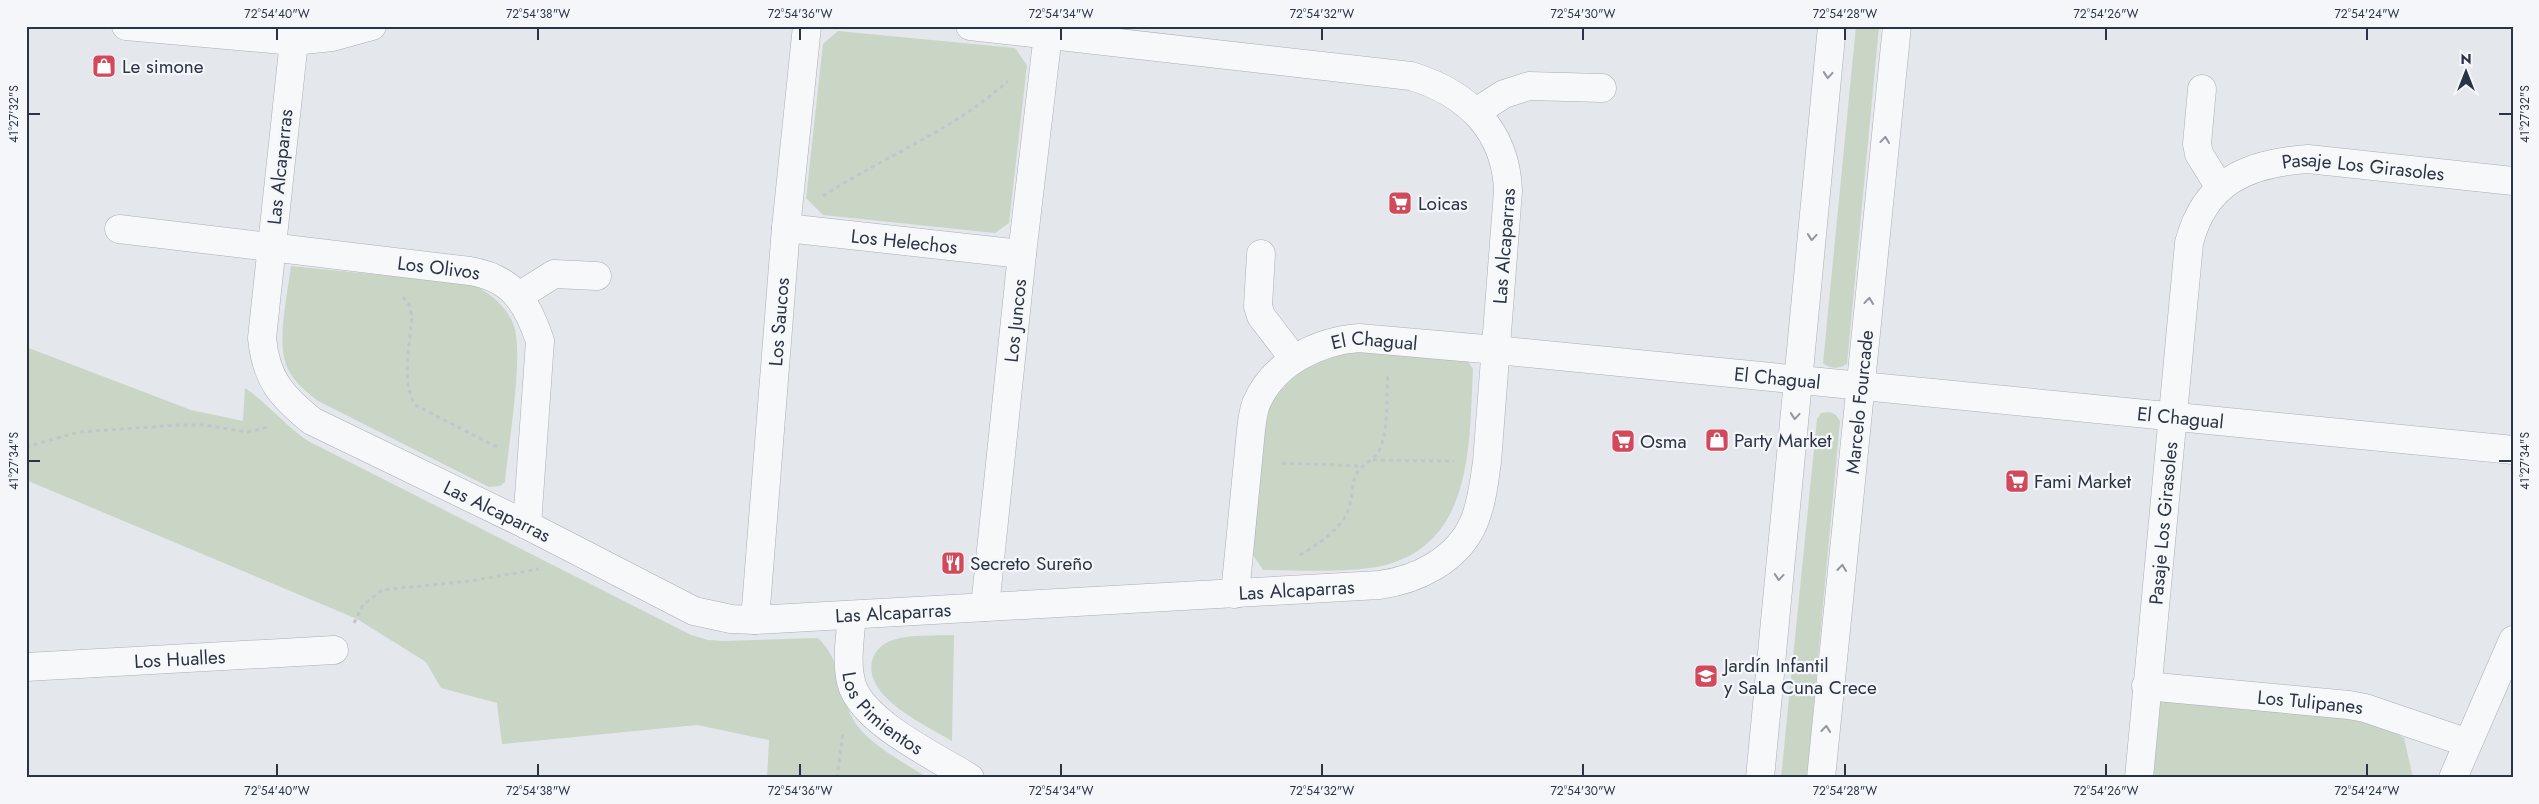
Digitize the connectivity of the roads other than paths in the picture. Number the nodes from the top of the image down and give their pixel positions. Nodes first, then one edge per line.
1 (126, 26) edge
2 (372, 26) edge
3 (806, 26) edge
4 (970, 26) edge
5 (1832, 26) edge
6 (1897, 26) edge
7 (1048, 34) junction
8 (294, 41) junction
9 (1602, 88) dead end
10 (2202, 89) dead end
11 (1476, 112) junction
12 (2513, 181) edge
13 (2220, 188) junction
14 (786, 228) junction
15 (119, 230) dead end
16 (271, 247) junction
17 (1022, 254) junction
18 (1260, 254) dead end
19 (597, 276) dead end
20 (519, 296) junction
21 (1496, 350) junction
22 (1294, 360) junction
23 (1798, 381) junction
24 (1860, 387) junction
25 (2173, 417) junction
26 (2513, 450) edge
27 (527, 524) junction
28 (1235, 594) junction
29 (985, 607) junction
30 (852, 616) junction
31 (756, 620) junction
32 (2513, 640) edge
33 (334, 650) road end
34 (26, 667) edge
35 (2146, 686) junction
36 (2468, 743) junction
37 (970, 778) edge
38 (1760, 778) edge
39 (1821, 778) edge
40 (2139, 778) edge
41 (2453, 778) edge

1 - 8 street
2 - 8 street
3 - 14 street, Los Saucos
4 - 7 street, Las Alcaparras
5 -> 23 street
24 -> 6 street, Marcelo Fourcade
7 - 11 street, Las Alcaparras
7 - 17 street, Los Juncos
8 - 16 street, Las Alcaparras
9 - 11 street
10 - 13 street
11 - 21 street, Las Alcaparras
12 - 13 street, Pasaje Los Girasoles
13 - 25 street, Pasaje Los Girasoles
14 - 17 street, Los Helechos
14 - 31 street, Los Saucos
15 - 16 street, Los Olivos
16 - 20 street, Los Olivos
16 - 27 street, Las Alcaparras
17 - 29 street, Los Juncos
18 - 22 street
19 - 20 street
20 - 27 street, Los Olivos
21 - 22 street, El Chagual
21 - 23 street, El Chagual
21 - 28 street, Las Alcaparras
22 - 28 street, El Chagual
23 - 24 street, El Chagual
23 -> 38 street
24 - 25 street, El Chagual
39 -> 24 street, Marcelo Fourcade
25 - 26 street, El Chagual
25 - 35 street, Pasaje Los Girasoles
27 - 31 street, Las Alcaparras
28 - 29 street, Las Alcaparras
29 - 30 street, Las Alcaparras
30 - 31 street, Las Alcaparras
30 - 37 street, Los Pimientos
32 - 36 street
33 - 34 street, Los Hualles
35 - 36 street, Los Tulipanes
35 - 40 street, Pasaje Los Girasoles
36 - 41 street

